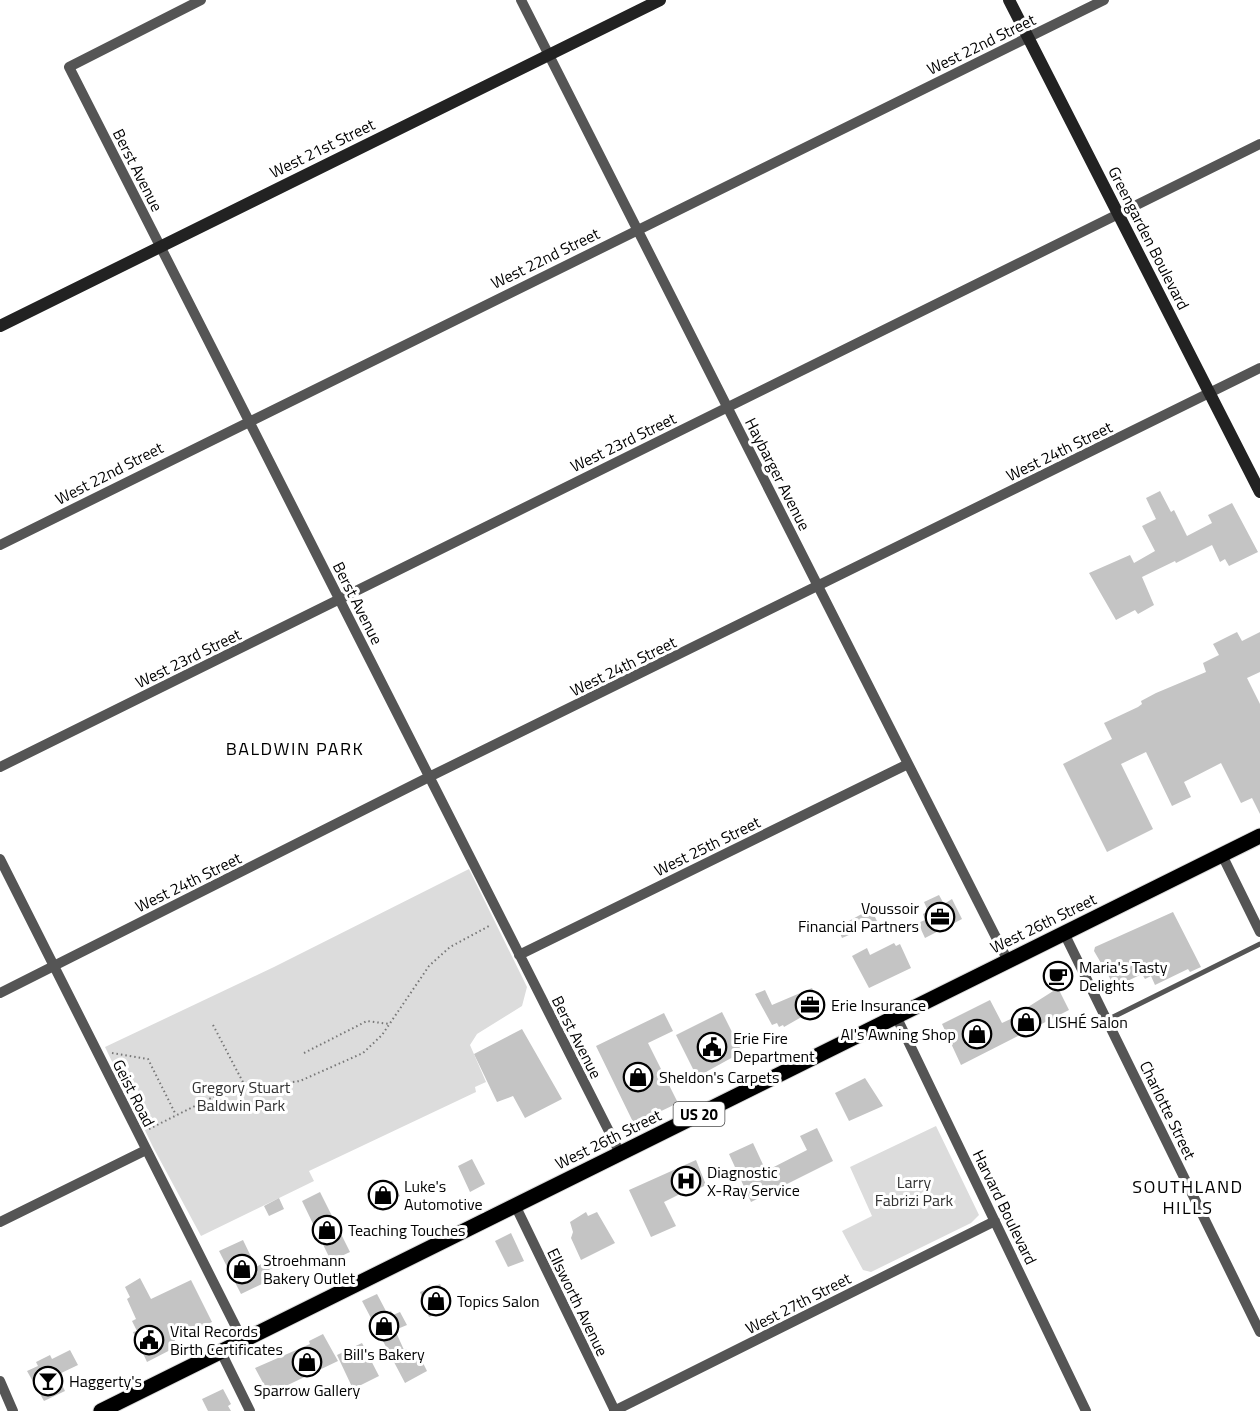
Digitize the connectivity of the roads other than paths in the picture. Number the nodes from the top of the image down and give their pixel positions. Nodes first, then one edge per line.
1 (201, 0) edge
2 (521, 0) edge
3 (660, 0) edge
4 (1009, 0) edge
5 (1104, 0) edge
6 (1028, 38) junction
7 (549, 55) junction
8 (1260, 144) edge
9 (1118, 214) junction
10 (638, 229) junction
11 (160, 246) junction
12 (0, 326) edge
13 (1260, 368) edge
14 (1210, 393) junction
15 (728, 407) junction
16 (248, 420) junction
17 (1260, 492) edge
18 (0, 545) edge
19 (818, 586) junction
20 (339, 600) junction
21 (908, 764) junction
22 (0, 767) edge
23 (432, 776) junction
24 (1260, 836) edge
25 (1222, 855) junction
26 (0, 859) edge
27 (1260, 932) edge
28 (1064, 933) junction
29 (1260, 944) edge
30 (519, 955) junction
31 (1008, 961) junction
32 (54, 965) junction
33 (0, 993) edge
34 (896, 1017) junction
35 (1107, 1020) junction
36 (146, 1150) junction
37 (620, 1153) junction
38 (515, 1206) junction
39 (995, 1221) junction
40 (0, 1222) edge
41 (1260, 1332) edge
42 (243, 1341) junction
43 (221, 1352) junction
44 (0, 1381) edge
45 (12, 1411) edge
46 (101, 1411) edge
47 (250, 1411) edge
48 (614, 1411) edge
49 (1086, 1411) edge

1 - 11 street, Berst Avenue
2 - 7 street, Haybarger Avenue
3 - 7 street, West 21st Street
4 - 6 street, Greengarden Boulevard
5 - 6 street, West 22nd Street
6 - 9 street, Greengarden Boulevard
6 - 10 street, West 22nd Street
7 - 10 street, Haybarger Avenue
7 - 11 street, West 21st Street
8 - 9 street, West 23rd Street
9 - 14 street, Greengarden Boulevard
9 - 15 street, West 23rd Street
10 - 15 street, Haybarger Avenue
10 - 16 street, West 22nd Street
11 - 12 street, West 21st Street
11 - 16 street, Berst Avenue
13 - 14 street, West 24th Street
14 - 17 street, Greengarden Boulevard
14 - 19 street, West 24th Street
15 - 19 street, Haybarger Avenue
15 - 20 street, West 23rd Street
16 - 18 street, West 22nd Street
16 - 20 street, Berst Avenue
19 - 21 street, Haybarger Avenue
19 - 23 street, West 24th Street
20 - 22 street, West 23rd Street
20 - 23 street, Berst Avenue
21 - 30 street, West 25th Street
21 - 31 street, Haybarger Avenue
23 - 30 street, Berst Avenue
23 - 32 street, West 24th Street
24 - 25 main road, West 26th Street / US 20
25 - 27 street
25 - 28 main road, West 26th Street / US 20
26 - 32 street, Geist Road
28 - 31 main road, West 26th Street / US 20
28 - 35 street, Charlotte Street
29 - 35 lane
30 - 37 street, Berst Avenue
31 - 34 main road, West 26th Street / US 20
32 - 33 street, West 24th Street
32 - 36 street, Geist Road
34 - 37 main road, West 26th Street / US 20
34 - 39 street, Harvard Boulevard
35 - 41 street, Charlotte Street
36 - 40 street
36 - 42 street, Geist Road
37 - 38 main road, West 26th Street / US 20
38 - 42 main road, West 26th Street / US 20
38 - 48 street, Ellsworth Avenue
39 - 48 street, West 27th Street
39 - 49 street, Harvard Boulevard
42 - 43 main road, West 26th Street / US 20
43 - 46 main road, West 26th Street / US 20
43 - 47 street
44 - 45 street

